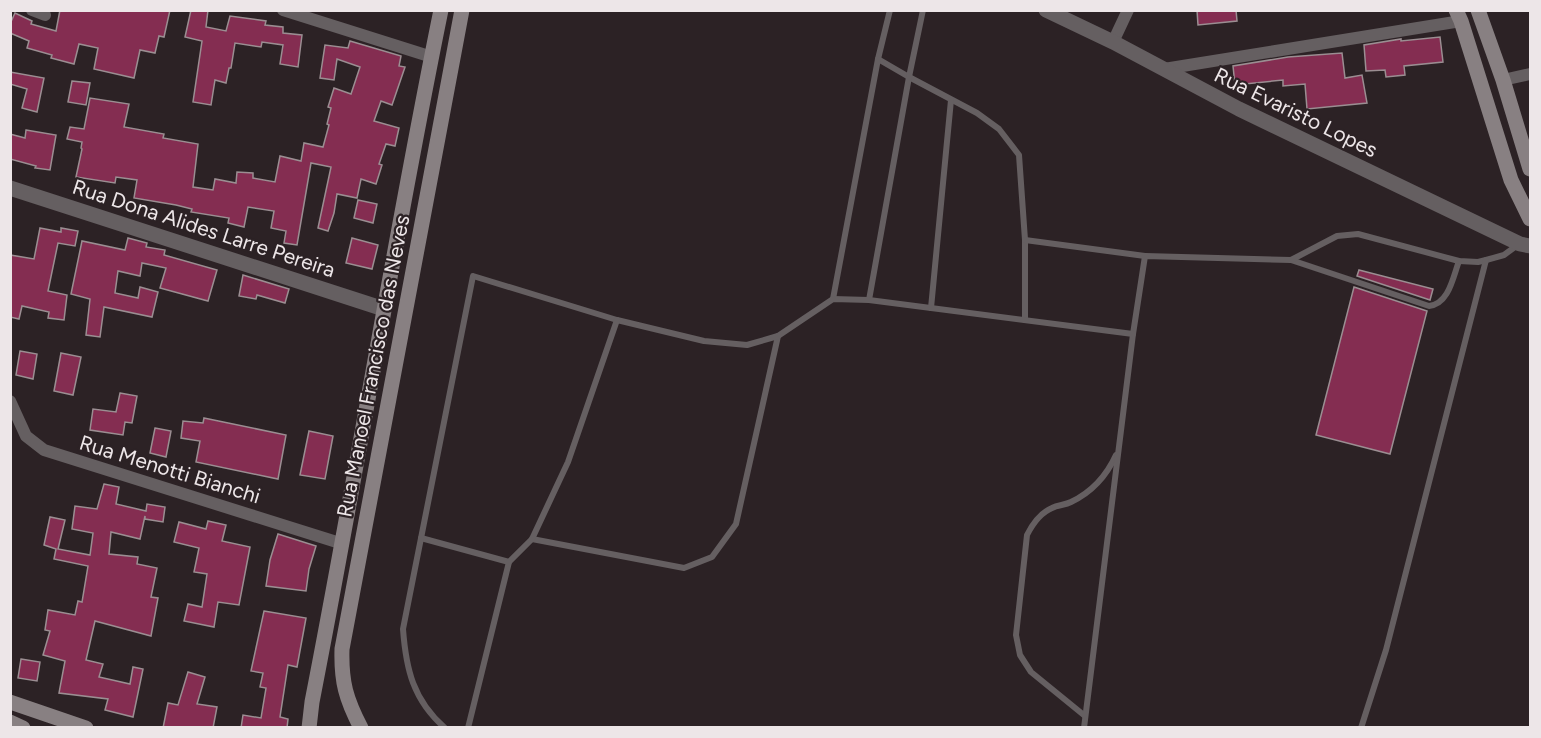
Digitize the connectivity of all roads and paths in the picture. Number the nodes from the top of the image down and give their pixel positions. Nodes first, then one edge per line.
1 (32, 10) edge
2 (284, 10) edge
3 (441, 10) edge
4 (462, 10) edge
5 (890, 10) edge
6 (923, 10) edge
7 (1046, 10) edge
8 (1128, 10) edge
9 (1478, 10) edge
10 (45, 15) dead end
11 (1459, 16) edge
12 (1113, 42) junction
13 (432, 57) junction
14 (878, 59) junction
15 (1164, 69) junction
16 (1530, 74) edge
17 (909, 77) junction
18 (1503, 80) junction
19 (951, 100) junction
20 (1530, 169) edge
21 (10, 188) edge
22 (1530, 219) edge
23 (1025, 240) junction
24 (1525, 245) edge
25 (1144, 256) junction
26 (1291, 260) junction
27 (1486, 260) junction
28 (1459, 261) junction
29 (833, 298) junction
30 (869, 300) junction
31 (931, 308) junction
32 (384, 309) junction
33 (617, 320) junction
34 (1025, 320) junction
35 (1133, 334) junction
36 (778, 336) junction
37 (10, 401) edge
38 (1119, 448) junction
39 (421, 538) junction
40 (532, 539) junction
41 (343, 544) junction
42 (509, 561) junction
43 (10, 702) edge
44 (1085, 716) junction
45 (10, 722) edge
46 (23, 728) edge
47 (86, 728) edge
48 (309, 728) edge
49 (361, 728) edge
50 (445, 728) edge
51 (468, 728) edge
52 (1084, 728) edge
53 (1361, 728) edge

1 - 10 street
2 - 13 street
3 - 13 main road, Rua Manoel Francisco das Neves
4 - 49 main road, Rua Manoel Francisco das Neves
5 - 14 lane
6 - 17 lane
7 - 12 street, Rua Evaristo Lopes
8 - 12 street
9 - 18 main road
11 - 15 street
11 - 22 main road
12 - 15 street, Rua Evaristo Lopes
13 - 32 main road, Rua Manoel Francisco das Neves
14 - 17 lane
14 - 29 lane
15 - 24 street, Rua Evaristo Lopes
16 - 18 street
17 - 19 lane
17 - 30 lane
18 - 20 main road
19 - 23 lane
19 - 31 lane
21 - 32 street, Rua Dona Alides Larre Pereira
23 - 25 lane
23 - 34 lane
24 - 27 lane
25 - 26 lane
25 - 35 lane
26 - 28 lane
26 - 28 lane
27 - 28 lane
27 - 53 lane
29 - 30 lane
29 - 36 lane
30 - 31 lane
31 - 34 lane
32 - 41 main road, Rua Manoel Francisco das Neves
33 - 36 lane
33 - 39 lane
33 - 40 lane
34 - 35 lane
35 - 38 lane
36 - 40 lane
37 - 41 street, Rua Menotti Bianchi
38 - 44 lane
38 - 44 lane
39 - 42 lane
39 - 50 lane
40 - 42 lane
41 - 48 main road, Rua Manoel Francisco das Neves
42 - 51 lane
43 - 47 main road
44 - 52 lane
45 - 46 main road

